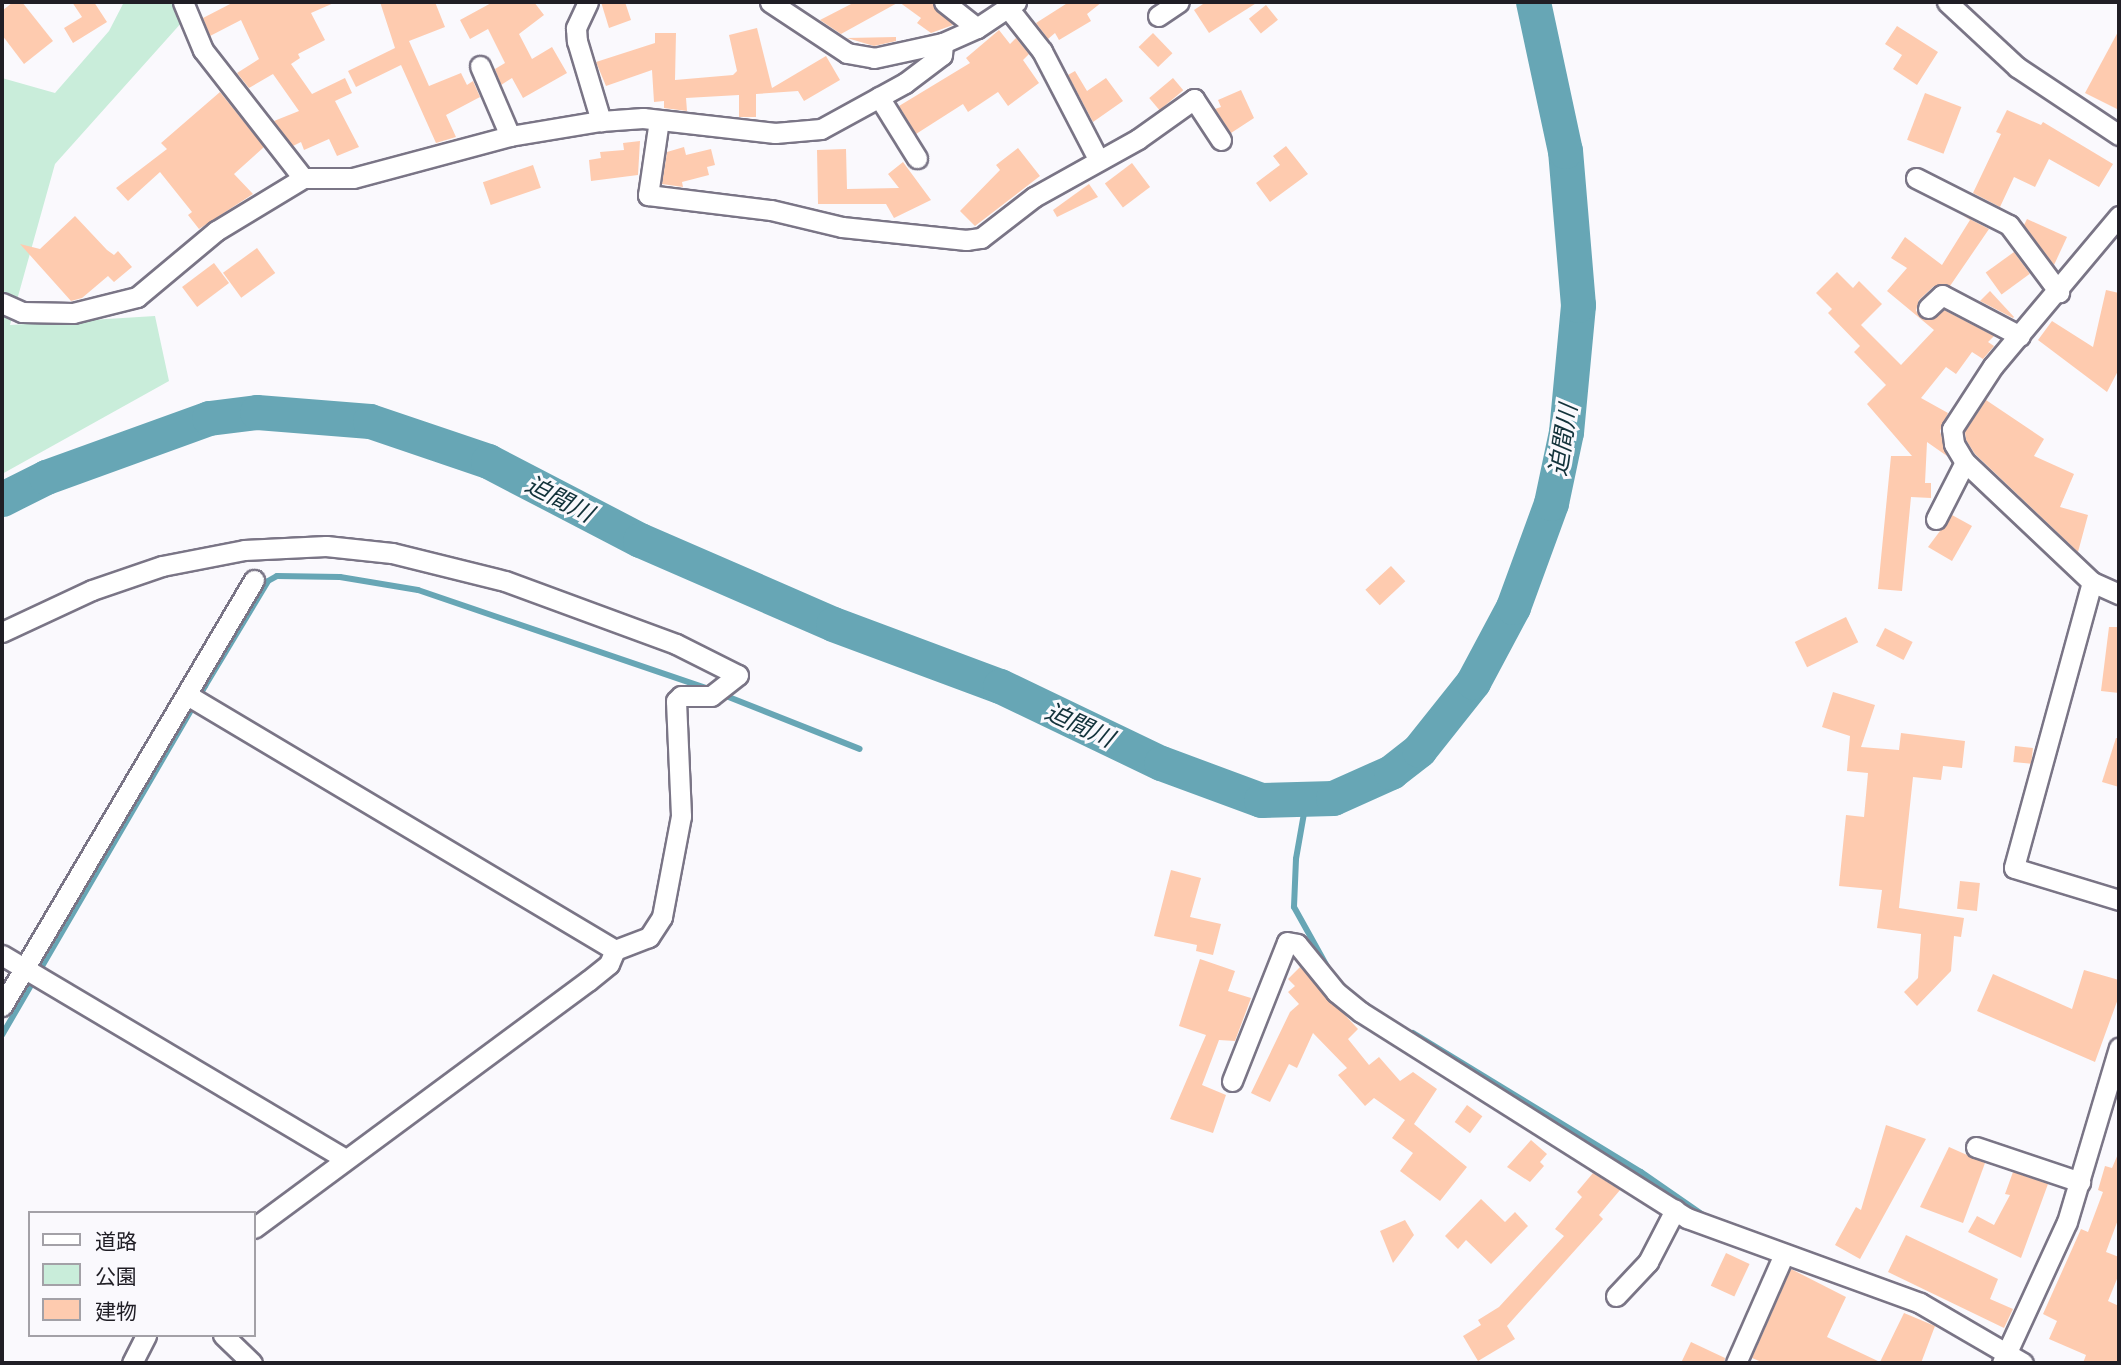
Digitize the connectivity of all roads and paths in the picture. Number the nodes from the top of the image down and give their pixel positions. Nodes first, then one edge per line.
1 (183, 2) edge
2 (588, 2) edge
3 (770, 2) edge
4 (943, 2) edge
5 (1179, 2) edge
6 (1947, 2) edge
7 (1012, 5) edge
8 (1158, 16) dead end
9 (977, 28) junction
10 (943, 43) junction
11 (480, 66) dead end
12 (879, 97) junction
13 (659, 120) junction
14 (601, 121) junction
15 (2119, 135) edge
16 (510, 136) junction
17 (1221, 140) dead end
18 (917, 158) dead end
19 (1098, 159) junction
20 (303, 178) junction
21 (1916, 178) dead end
22 (2119, 216) edge
23 (2113, 239) edge
24 (2059, 292) junction
25 (2, 303) edge
26 (1928, 308) dead end
27 (2020, 336) junction
28 (1965, 462) junction
29 (1936, 519) dead end
30 (254, 580) dead end
31 (2092, 582) junction
32 (2119, 594) edge
33 (2, 632) edge
34 (187, 695) junction
35 (2119, 900) edge
36 (615, 950) junction
37 (2, 955) edge
38 (24, 969) junction
39 (2, 1006) edge
40 (2119, 1048) edge
41 (1232, 1081) dead end
42 (1976, 1147) dead end
43 (344, 1158) junction
44 (2080, 1182) junction
45 (1675, 1210) junction
46 (256, 1226) edge
47 (1784, 1254) junction
48 (1616, 1296) dead end
49 (145, 1337) edge
50 (225, 1337) edge
51 (2011, 1360) edge
52 (132, 1363) edge
53 (251, 1363) edge
54 (1736, 1363) edge

1 - 20 street
2 - 14 street
3 - 10 street
4 - 9 street
5 - 8 street
6 - 15 street
7 - 9 street
7 - 19 street
9 - 10 street
10 - 12 street
11 - 16 street
12 - 13 street
12 - 18 street
13 - 14 street
13 - 19 street
14 - 16 street
16 - 20 street
17 - 19 street
20 - 25 street
21 - 24 street
22 - 23 street
23 - 24 street
24 - 27 street
26 - 27 street
27 - 28 street
28 - 29 street
28 - 31 street
30 - 34 street
31 - 32 street
31 - 35 street
33 - 36 street
34 - 36 street
34 - 38 street
36 - 43 street
37 - 38 street
38 - 39 street
38 - 43 street
40 - 44 street
41 - 45 street
42 - 44 street
43 - 46 street
44 - 51 street
45 - 47 street
45 - 48 street
47 - 51 street
47 - 54 street
49 - 52 street
50 - 53 street

